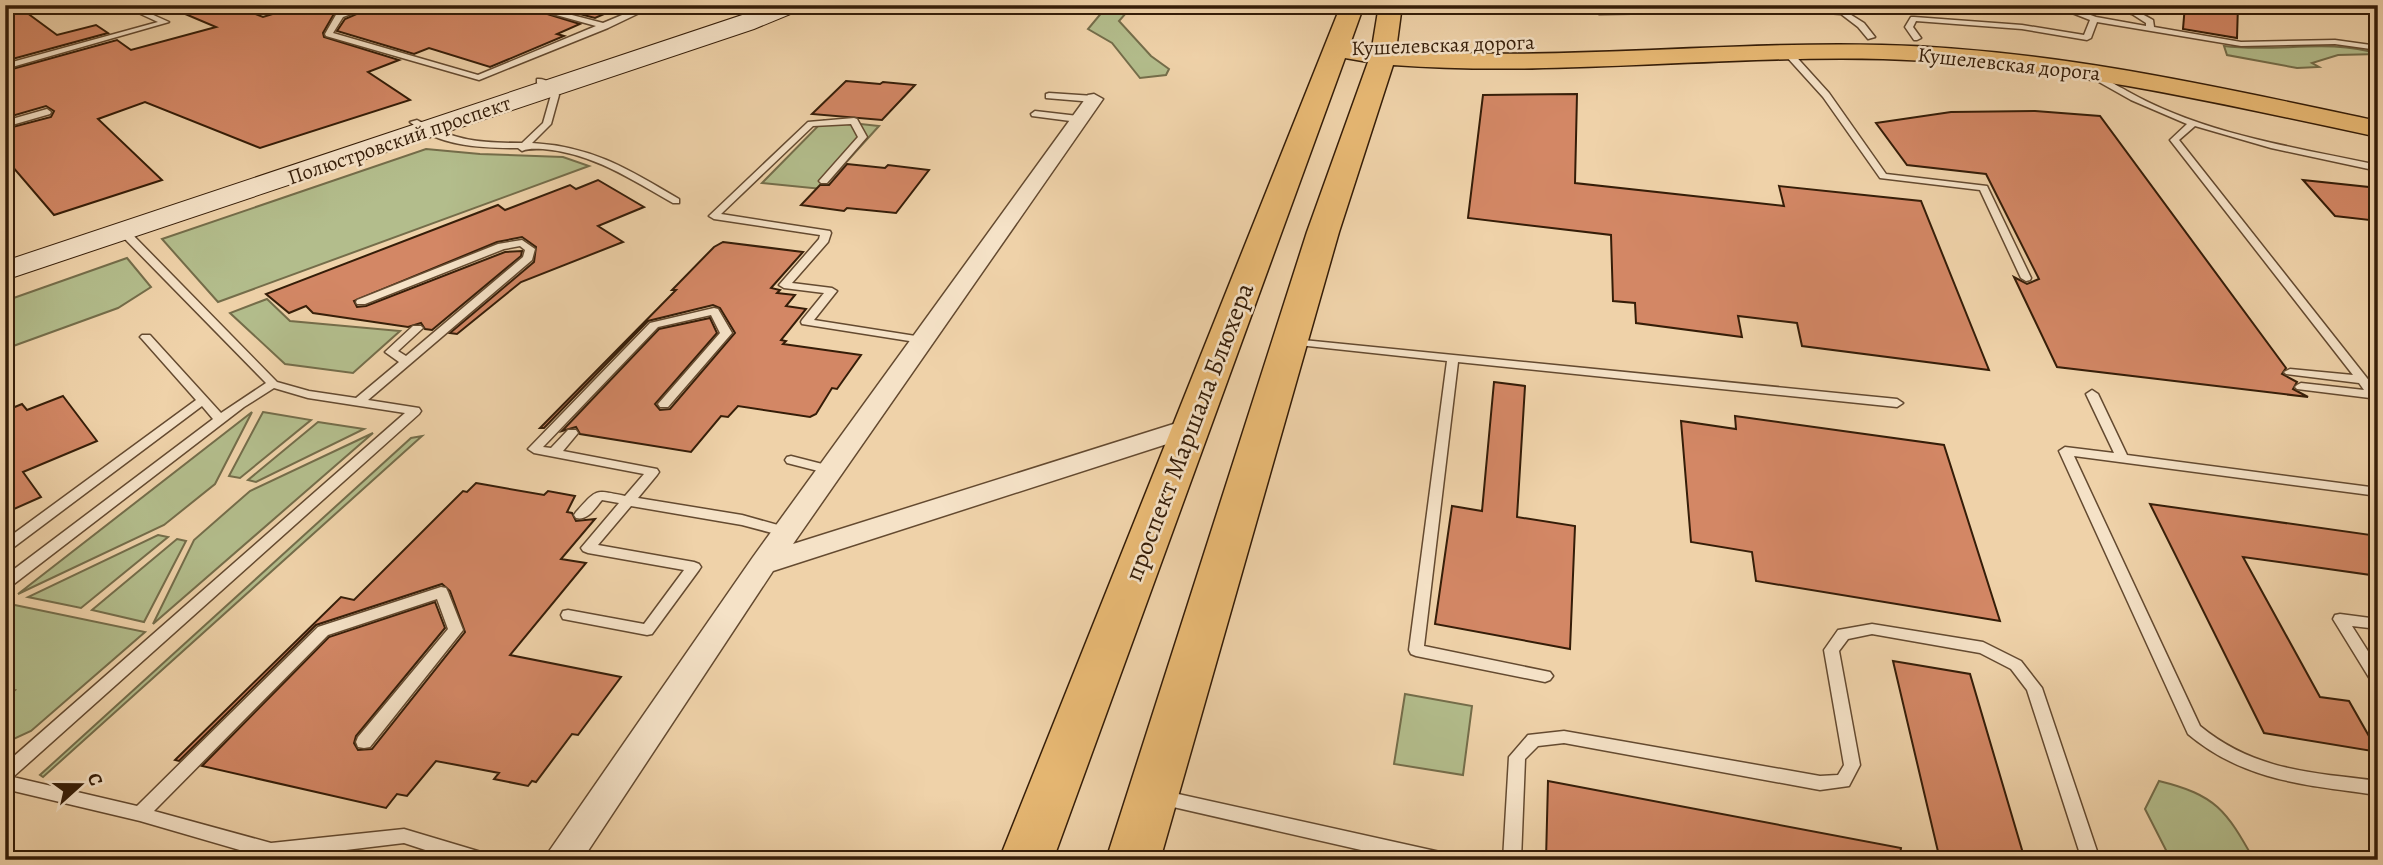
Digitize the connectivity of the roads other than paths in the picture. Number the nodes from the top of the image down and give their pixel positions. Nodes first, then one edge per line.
1 (124, 5) edge
2 (372, 5) edge
3 (523, 5) edge
4 (653, 5) edge
5 (762, 5) edge
6 (792, 5) edge
7 (1353, 5) edge
8 (1391, 5) edge
9 (1625, 5) edge
10 (1784, 5) edge
11 (1829, 5) edge
12 (2055, 5) edge
13 (2098, 5) edge
14 (1795, 9) junction
15 (1844, 12) junction
16 (2094, 19) junction
17 (606, 26) junction
18 (2150, 29) junction
19 (1871, 37) junction
20 (1917, 38) junction
21 (2378, 48) edge
22 (1338, 49) junction
23 (1384, 53) junction
24 (1788, 53) junction
25 (5, 67) edge
26 (2100, 73) junction
27 (546, 85) junction
28 (1049, 96) dead end
29 (1094, 99) joint
30 (47, 112) dead end
31 (1035, 114) dead end
32 (2378, 115) edge
33 (1078, 119) junction
34 (5, 124) edge
35 (2192, 124) junction
36 (420, 126) junction
37 (2378, 129) edge
38 (522, 148) junction
39 (2378, 167) edge
40 (824, 181) dead end
41 (676, 201) dead end
42 (124, 232) junction
43 (5, 255) edge
44 (5, 271) edge
45 (2026, 278) dead end
46 (361, 302) dead end
47 (417, 328) dead end
48 (146, 337) dead end
49 (922, 340) junction
50 (1289, 342) junction
51 (1453, 357) junction
52 (406, 361) junction
53 (2290, 372) dead end
54 (2362, 380) junction
55 (272, 384) junction
56 (2301, 387) dead end
57 (2092, 394) dead end
58 (2376, 398) edge
59 (203, 400) junction
60 (358, 402) junction
61 (1897, 403) dead end
62 (664, 404) dead end
63 (220, 419) junction
64 (1192, 427) junction
65 (572, 433) dead end
66 (554, 453) junction
67 (2123, 459) junction
68 (791, 460) dead end
69 (830, 470) junction
70 (2378, 492) edge
71 (628, 502) junction
72 (581, 516) dead end
73 (787, 532) junction
74 (5, 547) edge
75 (763, 564) junction
76 (5, 583) edge
77 (568, 615) dead end
78 (2378, 624) edge
79 (1545, 676) dead end
80 (2378, 680) edge
81 (364, 743) dead end
82 (5, 774) edge
83 (5, 782) edge
84 (2378, 788) edge
85 (1152, 796) junction
86 (140, 814) junction
87 (481, 860) edge
88 (561, 860) edge
89 (1026, 860) edge
90 (1133, 860) edge
91 (1440, 860) edge
92 (1513, 860) edge
93 (2091, 860) edge

1 - 25 lane
2 - 17 lane
3 - 17 lane
4 - 17 lane
5 - 27 main road, Полюстровский проспект
6 - 27 main road, Полюстровский проспект
7 - 22 main road, проспект Маршала Блюхера
8 - 23 main road
9 - 14 lane
10 - 14 lane
11 - 15 lane
12 - 16 lane
13 - 18 lane
14 - 15 lane
15 - 19 lane
16 - 18 lane
16 - 20 lane
18 - 21 lane
19 - 20 main road, Кушелевская дорога
19 - 23 main road, Кушелевская дорога
20 - 32 main road, Кушелевская дорога
22 - 23 main road, Кушелевская дорога
22 - 64 main road, проспект Маршала Блюхера
23 - 24 main road, Кушелевская дорога
23 - 50 main road
24 - 26 main road, Кушелевская дорога
24 - 45 lane
26 - 35 lane
26 - 37 main road, Кушелевская дорога
27 - 36 main road, Полюстровский проспект
27 - 38 lane
28 - 29 lane
29 - 33 street
30 - 34 lane
31 - 33 lane
33 - 49 street
35 - 39 lane
35 - 54 lane
36 - 38 lane
36 - 42 main road, Полюстровский проспект
36 - 43 main road, Полюстровский проспект
38 - 41 lane
40 - 49 lane
42 - 44 main road, Полюстровский проспект
42 - 55 lane
46 - 52 lane
47 - 52 lane
48 - 59 lane
49 - 69 street
50 - 51 lane
50 - 85 main road
51 - 61 lane
51 - 79 lane
52 - 60 lane
53 - 54 lane
54 - 58 lane
55 - 60 lane
55 - 63 lane
56 - 58 lane
57 - 67 lane
59 - 63 lane
59 - 74 lane
60 - 82 lane
62 - 66 lane
63 - 76 lane
64 - 75 street
64 - 89 main road, проспект Маршала Блюхера
65 - 66 lane
66 - 71 lane
67 - 70 lane
67 - 84 lane
68 - 69 lane
69 - 73 street
71 - 72 lane
71 - 73 lane
71 - 77 lane
73 - 75 street
75 - 88 street
78 - 80 lane
81 - 86 lane
83 - 86 lane
85 - 90 main road
85 - 91 lane
86 - 87 lane
92 - 93 lane

